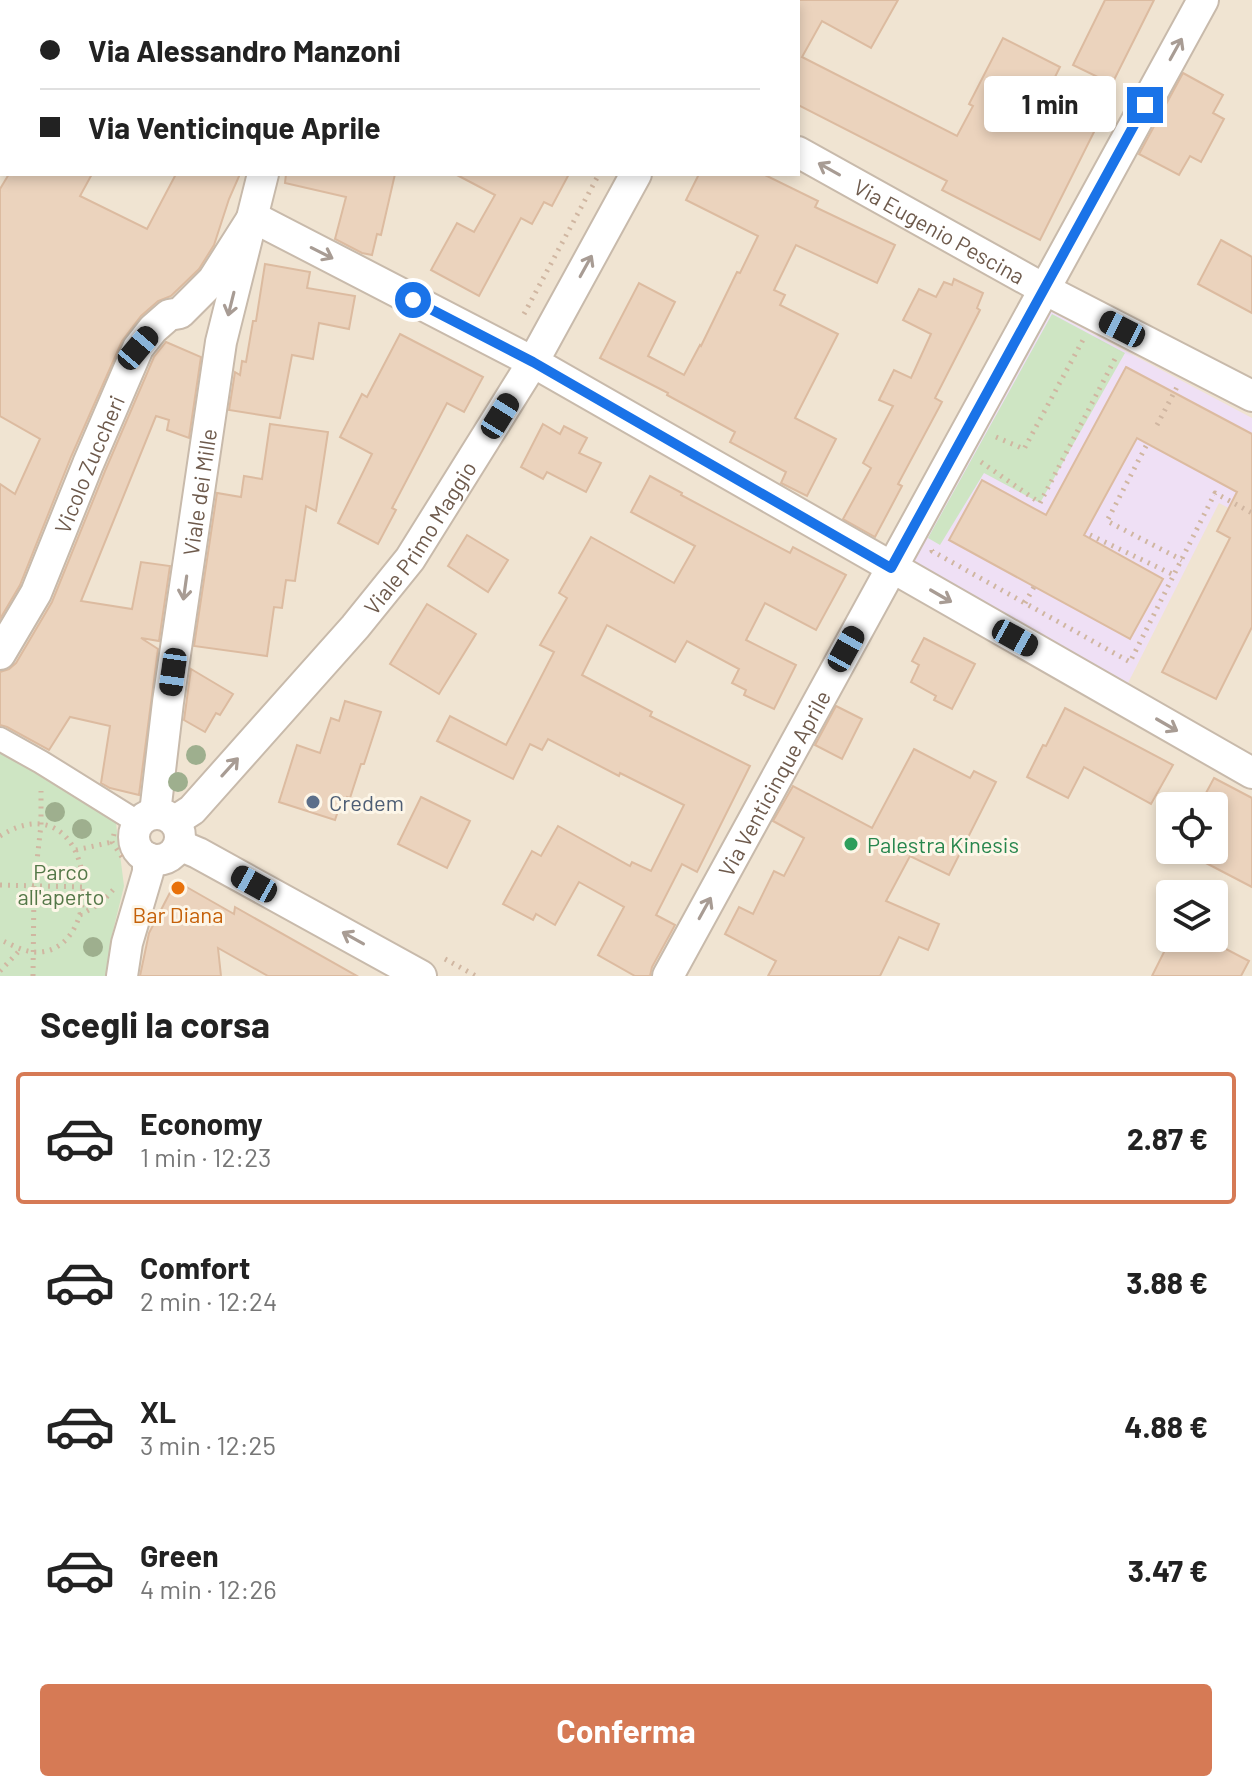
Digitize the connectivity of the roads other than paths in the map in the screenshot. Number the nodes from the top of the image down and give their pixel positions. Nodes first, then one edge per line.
1 (1203, 0) edge
2 (800, 153) edge
3 (263, 176) edge
4 (635, 176) edge
5 (253, 217) junction
6 (1044, 289) junction
7 (180, 313) junction
8 (221, 342) junction
9 (533, 362) junction
10 (1252, 396) edge
11 (891, 568) junction
12 (0, 654) edge
13 (0, 739) edge
14 (1252, 773) edge
15 (152, 829) junction
16 (122, 976) edge
17 (421, 976) edge
18 (668, 976) edge

6 -> 1 street, Via Venticinque Aprile
6 -> 2 street, Via Eugenio Pescina
3 - 5 street, Viale dei Mille
9 -> 4 street, Viale Primo Maggio
5 - 7 street, Vicolo Zuccheri
5 -> 8 street, Viale dei Mille
5 -> 9 street
6 - 10 street, Via Eugenio Pescina
6 - 11 street, Via Venticinque Aprile
7 - 8 street
7 - 12 street, Vicolo Zuccheri
8 -> 15 street, Viale dei Mille
9 - 11 street
15 -> 9 street, Viale Primo Maggio
11 -> 14 street
18 -> 11 street, Via Venticinque Aprile
13 - 15 street
15 - 16 street, Viale Primo Maggio
17 -> 15 street

